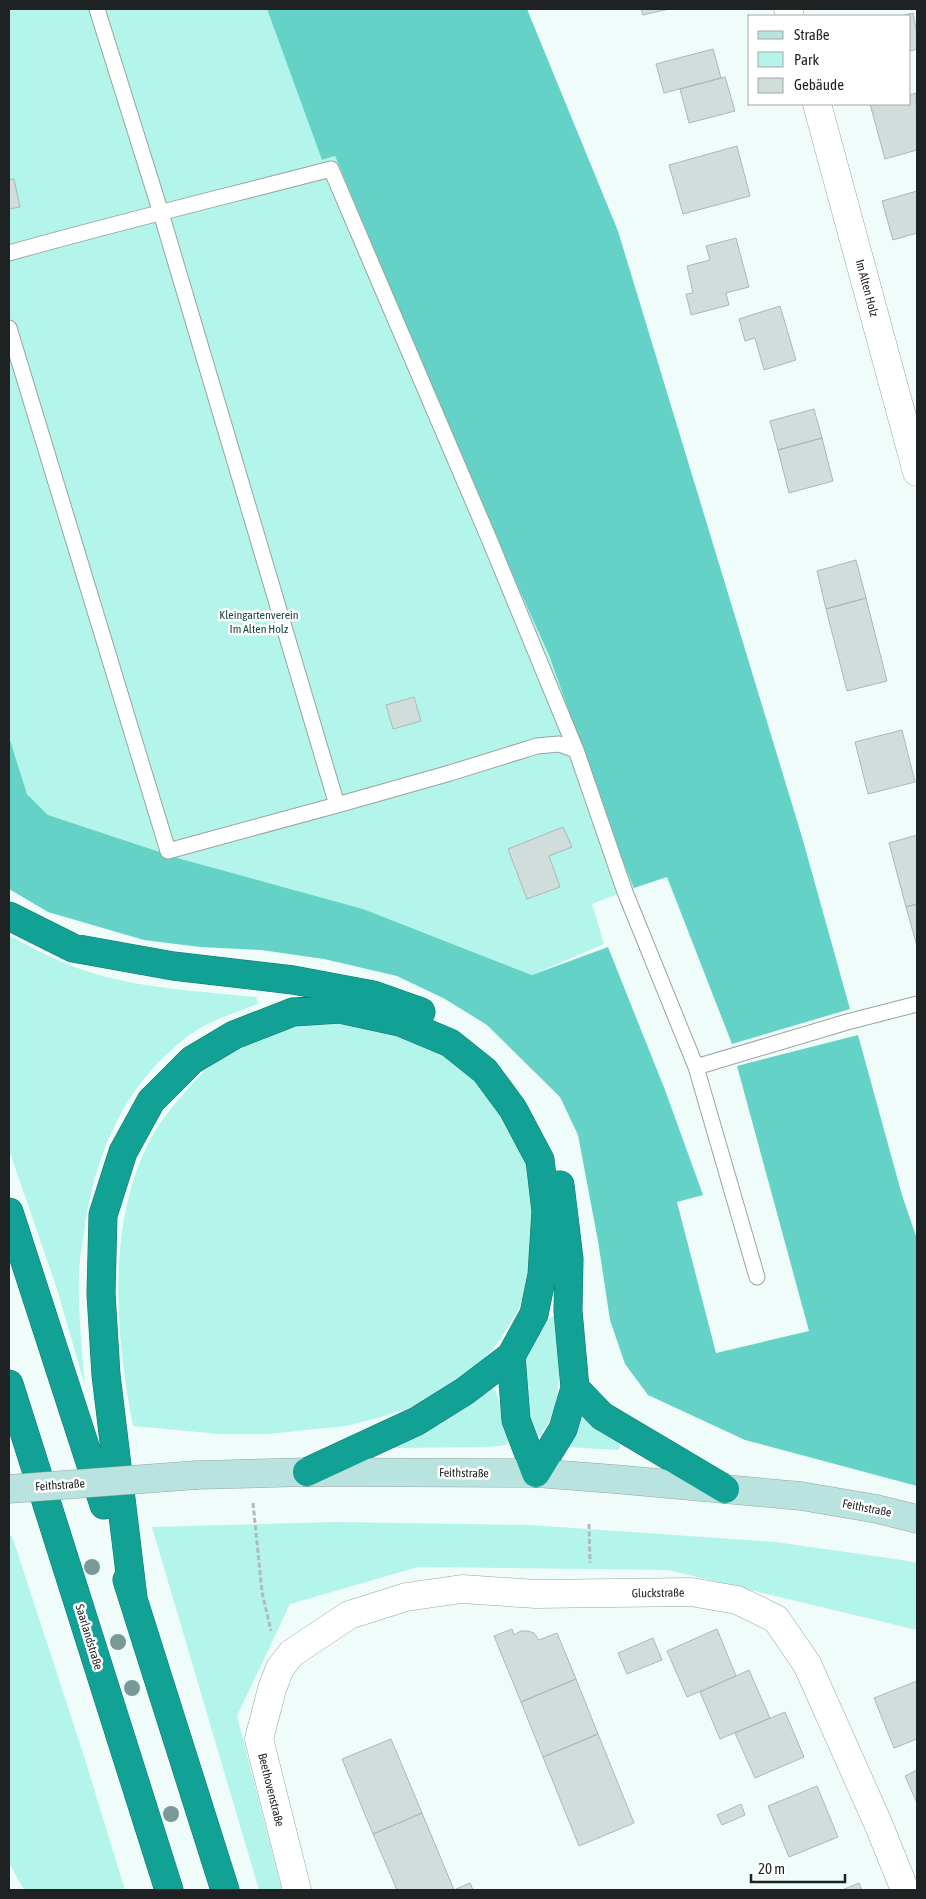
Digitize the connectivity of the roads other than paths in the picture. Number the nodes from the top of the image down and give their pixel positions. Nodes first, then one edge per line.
1 (97, 9) edge
2 (817, 105) edge
3 (161, 213) junction
4 (9, 253) edge
5 (9, 328) edge
6 (917, 472) edge
7 (576, 750) junction
8 (337, 805) junction
9 (9, 916) edge
10 (917, 1004) edge
11 (696, 1067) junction
12 (9, 1212) edge
13 (757, 1277) dead end
14 (511, 1356) junction
15 (9, 1384) edge
16 (575, 1388) junction
17 (307, 1472) junction
18 (536, 1474) junction
19 (9, 1488) edge
20 (725, 1489) junction
21 (917, 1519) edge
22 (133, 1598) junction
23 (272, 1690) joint
24 (906, 1877) edge
25 (168, 1890) edge
26 (225, 1890) edge
27 (297, 1890) edge

1 - 3 lane
2 - 6 street, Im Alten Holz
3 - 4 lane
3 - 7 lane
3 - 8 lane
5 - 8 lane
7 - 8 lane
7 - 11 lane
9 - 16 highway
10 - 11 lane
11 - 13 lane
12 - 22 highway
14 - 17 highway
14 - 18 highway
14 - 22 highway
15 - 25 highway, Saarlandstraße
16 - 18 highway
16 - 20 highway
17 - 18 main road, Feithstraße
17 - 19 main road, Feithstraße, bridge
18 - 20 main road, Feithstraße
20 - 21 main road, Feithstraße
22 - 26 highway
23 - 24 street, Gluckstraße
23 - 27 street, Beethovenstraße

